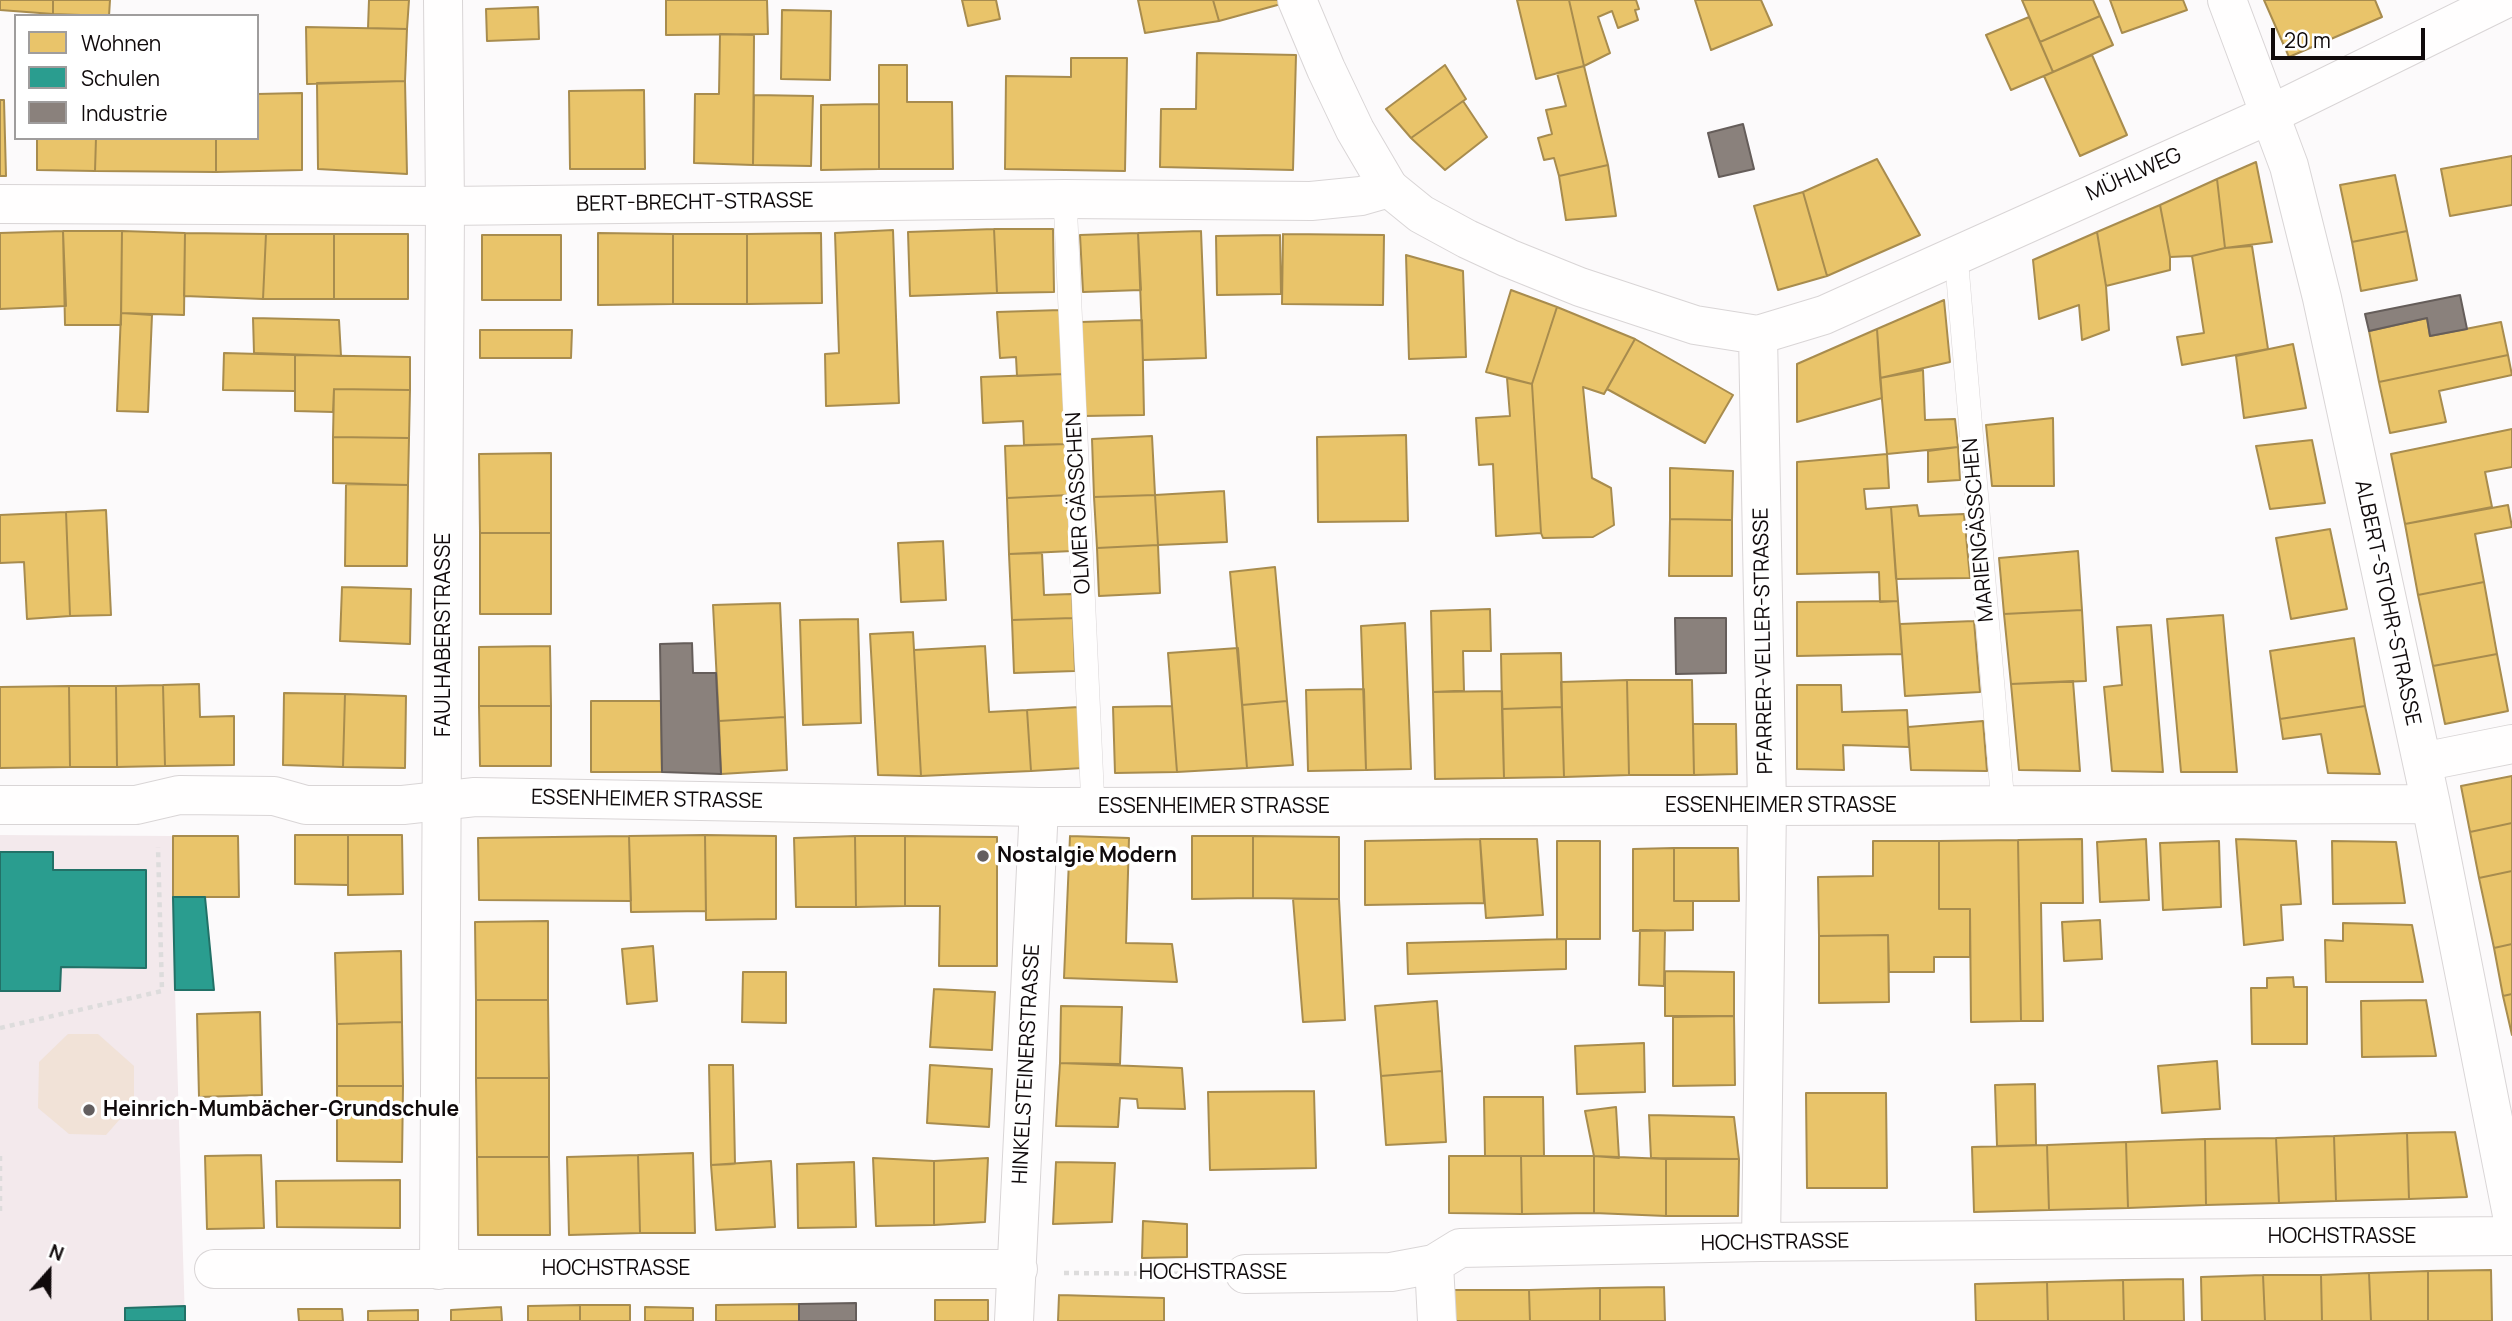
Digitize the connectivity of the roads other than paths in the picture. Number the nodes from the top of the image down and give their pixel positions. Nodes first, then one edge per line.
1 (443, 0) edge
2 (2227, 0) edge
3 (2503, 0) edge
4 (1305, 2) edge
5 (2271, 114) junction
6 (1389, 188) junction
7 (1065, 199) junction
8 (0, 204) edge
9 (445, 206) junction
10 (1956, 255) junction
11 (1758, 335) junction
12 (2512, 744) edge
13 (2422, 762) junction
14 (443, 800) junction
15 (2003, 804) junction
16 (2431, 804) junction
17 (0, 805) edge
18 (1767, 806) junction
19 (1039, 807) junction
20 (1093, 807) junction
21 (2512, 1215) edge
22 (2512, 1236) edge
23 (1761, 1242) junction
24 (1434, 1264) junction
25 (214, 1269) dead end
26 (439, 1270) junction
27 (1036, 1271) junction
28 (1245, 1274) road end
29 (1014, 1321) edge
30 (1437, 1321) edge

1 - 9 street, FAULHABERSTRASSE
2 - 5 street, ALBERT-STOHR-STRASSE
3 - 5 street, MÜHLWEG
4 - 6 street
5 - 10 street, MÜHLWEG
5 - 13 street, ALBERT-STOHR-STRASSE
6 - 7 street, BERT-BRECHT-STRASSE
6 - 11 street
7 - 9 street, BERT-BRECHT-STRASSE
7 - 20 lane, OLMER GÄSSCHEN
8 - 9 street, BERT-BRECHT-STRASSE
9 - 14 street, FAULHABERSTRASSE
10 - 11 street, MÜHLWEG
10 - 15 lane, MARIENGÄSSCHEN
11 - 18 street, PFARRER-VELLER-STRASSE
12 - 13 street
13 - 16 street, ALBERT-STOHR-STRASSE
14 - 17 street, ESSENHEIMER STRASSE
14 - 19 street, ESSENHEIMER STRASSE
14 - 26 street, FAULHABERSTRASSE
15 - 16 street, ESSENHEIMER STRASSE
15 - 18 street, ESSENHEIMER STRASSE
16 - 21 street, ALBERT-STOHR-STRASSE
18 - 20 street, ESSENHEIMER STRASSE
18 - 23 street, PFARRER-VELLER-STRASSE
19 - 20 street, ESSENHEIMER STRASSE
19 - 27 street, HINKELSTEINERSTRASSE
22 - 23 street, HOCHSTRASSE
23 - 24 street, HOCHSTRASSE
24 - 28 street, HOCHSTRASSE
24 - 30 street
25 - 26 street, HOCHSTRASSE
26 - 27 street, HOCHSTRASSE
27 - 29 street, HINKELSTEINERSTRASSE

